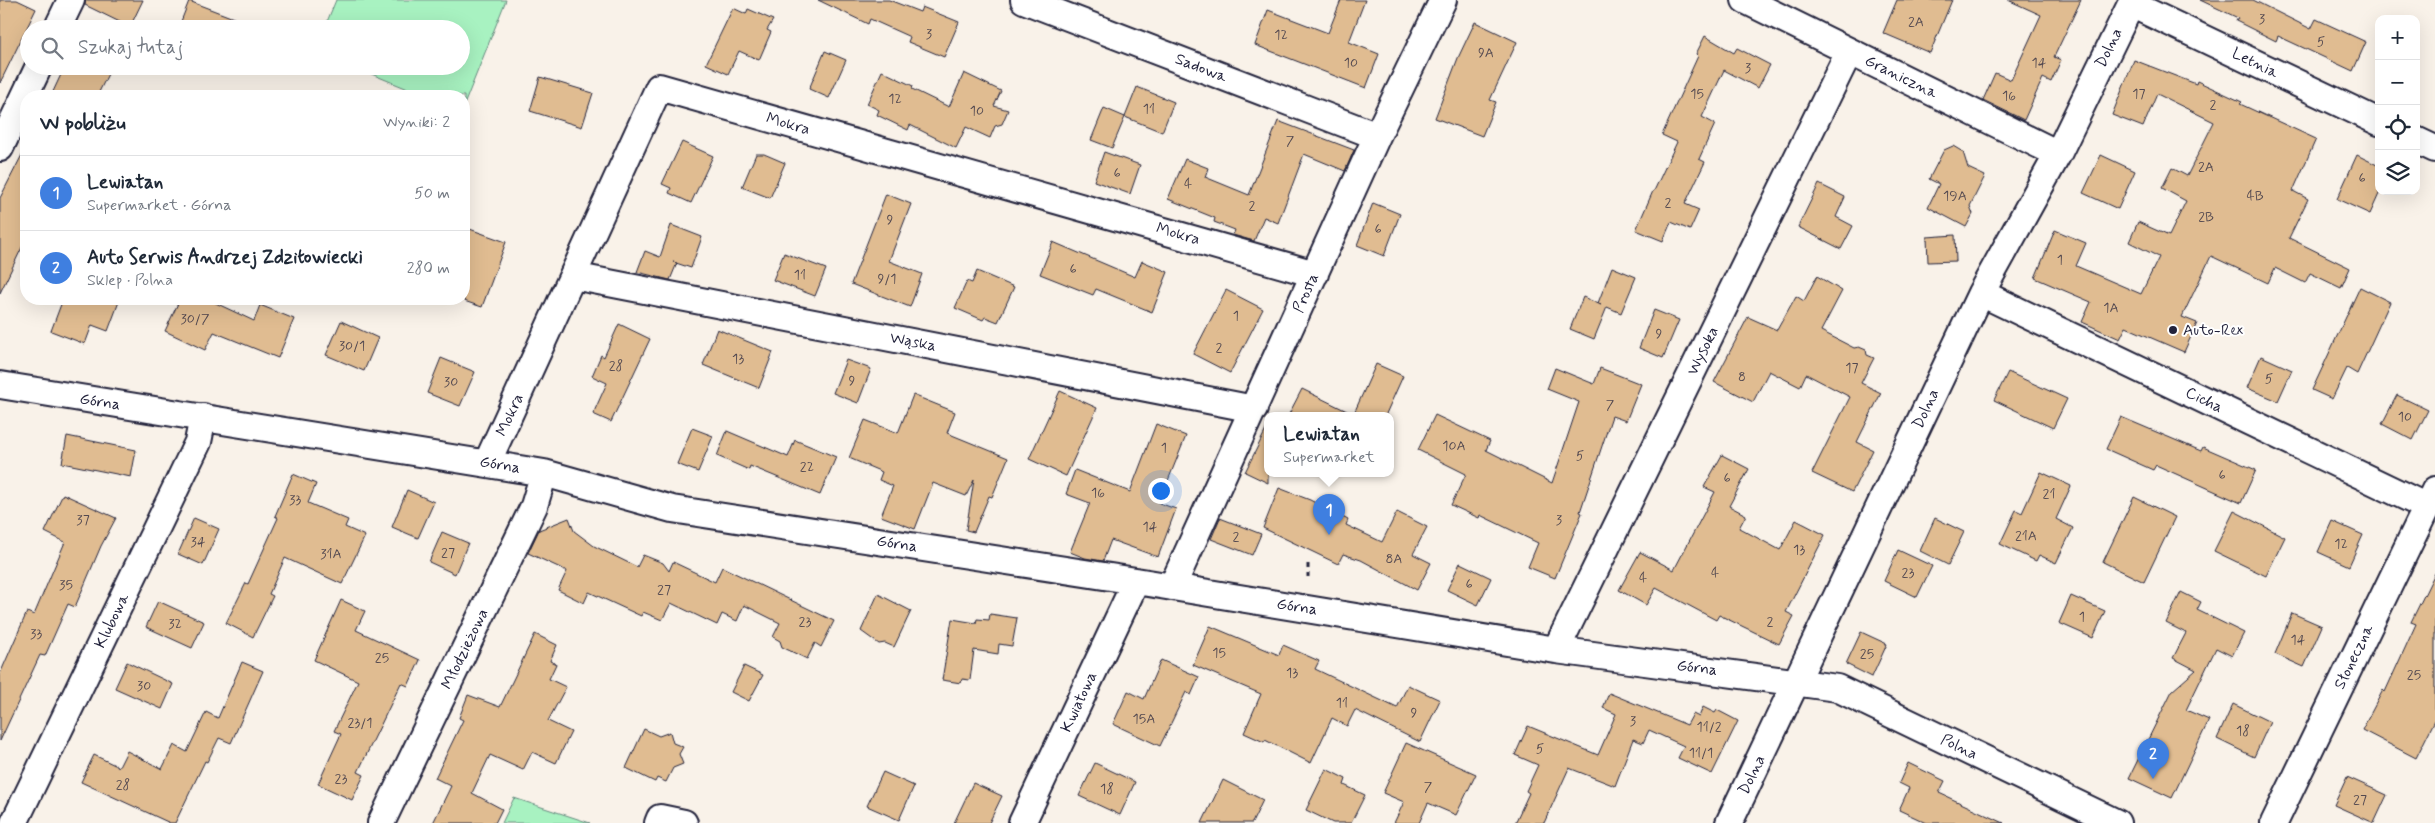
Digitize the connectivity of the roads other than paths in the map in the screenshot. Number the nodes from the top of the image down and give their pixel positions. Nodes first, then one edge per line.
1 (71, 0) edge
2 (1024, 0) edge
3 (1443, 0) edge
4 (1745, 0) edge
5 (2132, 2) edge
6 (61, 20) edge
7 (1849, 52) junction
8 (35, 75) edge
9 (28, 90) edge
10 (20, 106) edge
11 (2375, 120) edge
12 (1377, 136) junction
13 (2420, 142) edge
14 (0, 148) edge
15 (2435, 149) edge
16 (2058, 154) junction
17 (1315, 274) junction
18 (573, 276) junction
19 (1981, 293) junction
20 (0, 385) edge
21 (1254, 408) junction
22 (203, 417) junction
23 (488, 463) junction
24 (544, 473) junction
25 (2431, 499) edge
26 (1136, 581) junction
27 (1172, 587) junction
28 (1556, 650) junction
29 (1797, 682) junction
30 (14, 823) edge
31 (381, 823) edge
32 (658, 823) edge
33 (684, 823) edge
34 (1022, 823) edge
35 (1729, 823) edge
36 (2117, 823) edge
37 (2274, 823) edge

1 - 6 street
2 - 12 street, Sadowa
3 - 12 street, Prosta
4 - 7 street, Graniczna
5 - 11 street, Letnia
5 - 16 street, Dolna
7 - 16 street, Graniczna
7 - 28 street, Wysoka
8 - 9 street
10 - 14 street
12 - 17 street, Prosta
13 - 15 street
16 - 19 street, Dolna
17 - 18 street, Mokra
17 - 21 street, Prosta
18 - 21 street, Wąska
18 - 23 street, Mokra
19 - 25 street, Cicha
19 - 29 street, Dolna
20 - 22 street, Górna
21 - 27 street, Prosta
22 - 23 street, Górna
22 - 30 street, Klubowa
23 - 24 street, Górna
24 - 26 street, Górna
24 - 31 street, Młodzieżowa
25 - 37 street, Słoneczna
26 - 27 street, Górna
26 - 34 street, Kwiatowa
27 - 28 street, Górna
28 - 29 street, Górna
29 - 35 street, Dolna
29 - 36 street, Polna
32 - 33 street

